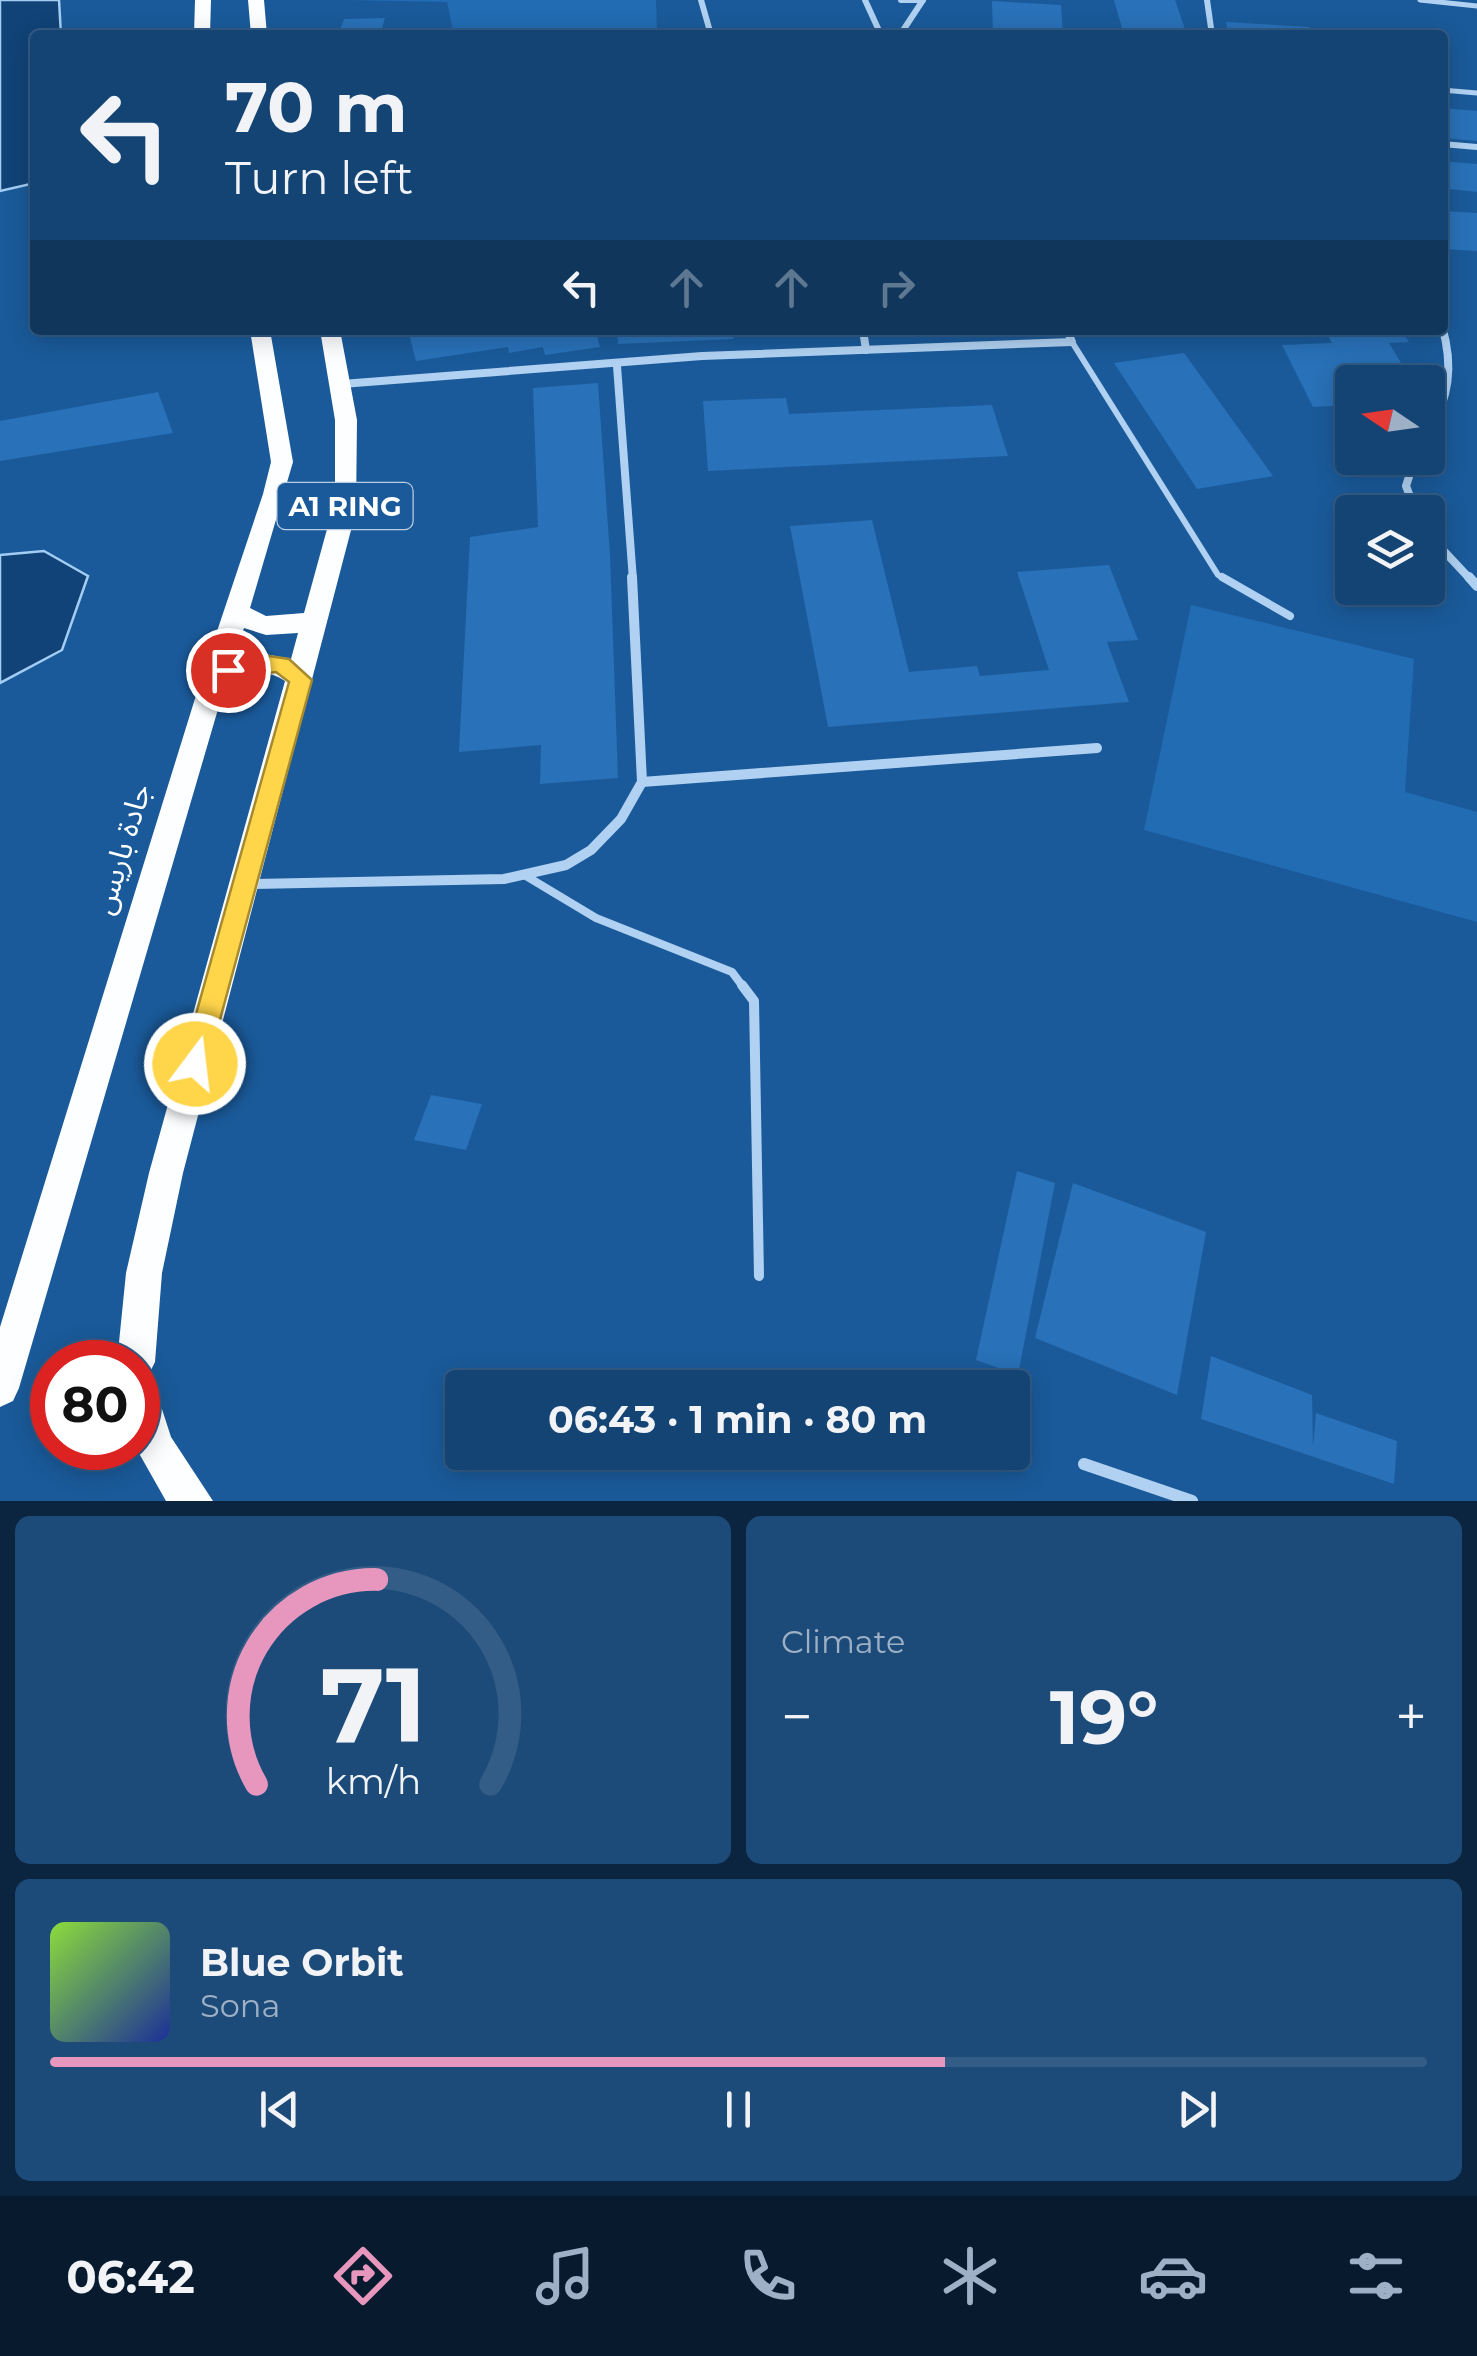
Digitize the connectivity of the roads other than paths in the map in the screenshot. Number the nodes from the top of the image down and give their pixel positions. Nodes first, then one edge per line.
1 (203, 0) edge
2 (256, 0) edge
3 (702, 0) edge
4 (865, 0) edge
5 (901, 0) edge
6 (923, 0) edge
7 (1206, 0) edge
8 (1420, 0) edge
9 (1477, 6) edge
10 (202, 30) edge
11 (259, 30) edge
12 (710, 30) edge
13 (879, 30) edge
14 (903, 30) edge
15 (1211, 30) edge
16 (1448, 91) edge
17 (1477, 93) edge
18 (1448, 145) edge
19 (1477, 147) edge
20 (261, 335) edge
21 (331, 335) edge
22 (864, 335) edge
23 (1069, 335) edge
24 (1445, 335) edge
25 (1072, 342) junction
26 (866, 350) junction
27 (617, 366) junction
28 (342, 384) junction
29 (1445, 400) edge
30 (1445, 556) edge
31 (1477, 586) edge
32 (236, 612) junction
33 (1290, 616) dead end
34 (318, 618) junction
35 (215, 676) junction
36 (301, 680) junction
37 (1097, 748) dead end
38 (642, 782) junction
39 (526, 876) junction
40 (243, 884) junction
41 (759, 1276) dead end
42 (138, 1340) edge
43 (0, 1388) edge
44 (160, 1457) edge
45 (1084, 1464) dead end
46 (193, 1501) edge
47 (1192, 1501) edge

1 - 10 highway
2 - 11 highway
3 - 12 street
4 - 13 street
5 - 6 street
6 - 14 street
7 - 15 street
8 - 9 lane
16 - 17 lane
18 - 19 street
20 - 32 highway, جادة باريس / A1 RING
21 - 28 highway, A1 RING
22 - 26 street
23 - 25 street
24 - 29 street
25 - 26 street
25 - 33 lane
26 - 27 street
27 - 28 street
27 - 38 street
28 - 34 highway, A1 RING
30 - 31 street
32 - 34 highway
32 - 35 highway, جادة باريس / A1 RING
34 - 36 highway, A1 RING
35 - 36 highway
35 - 43 highway, جادة باريس / A1 RING
36 - 40 highway, A1 RING
37 - 38 street
38 - 39 street
39 - 40 street
39 - 41 lane
40 - 42 highway, A1 RING
44 - 46 highway
45 - 47 street

